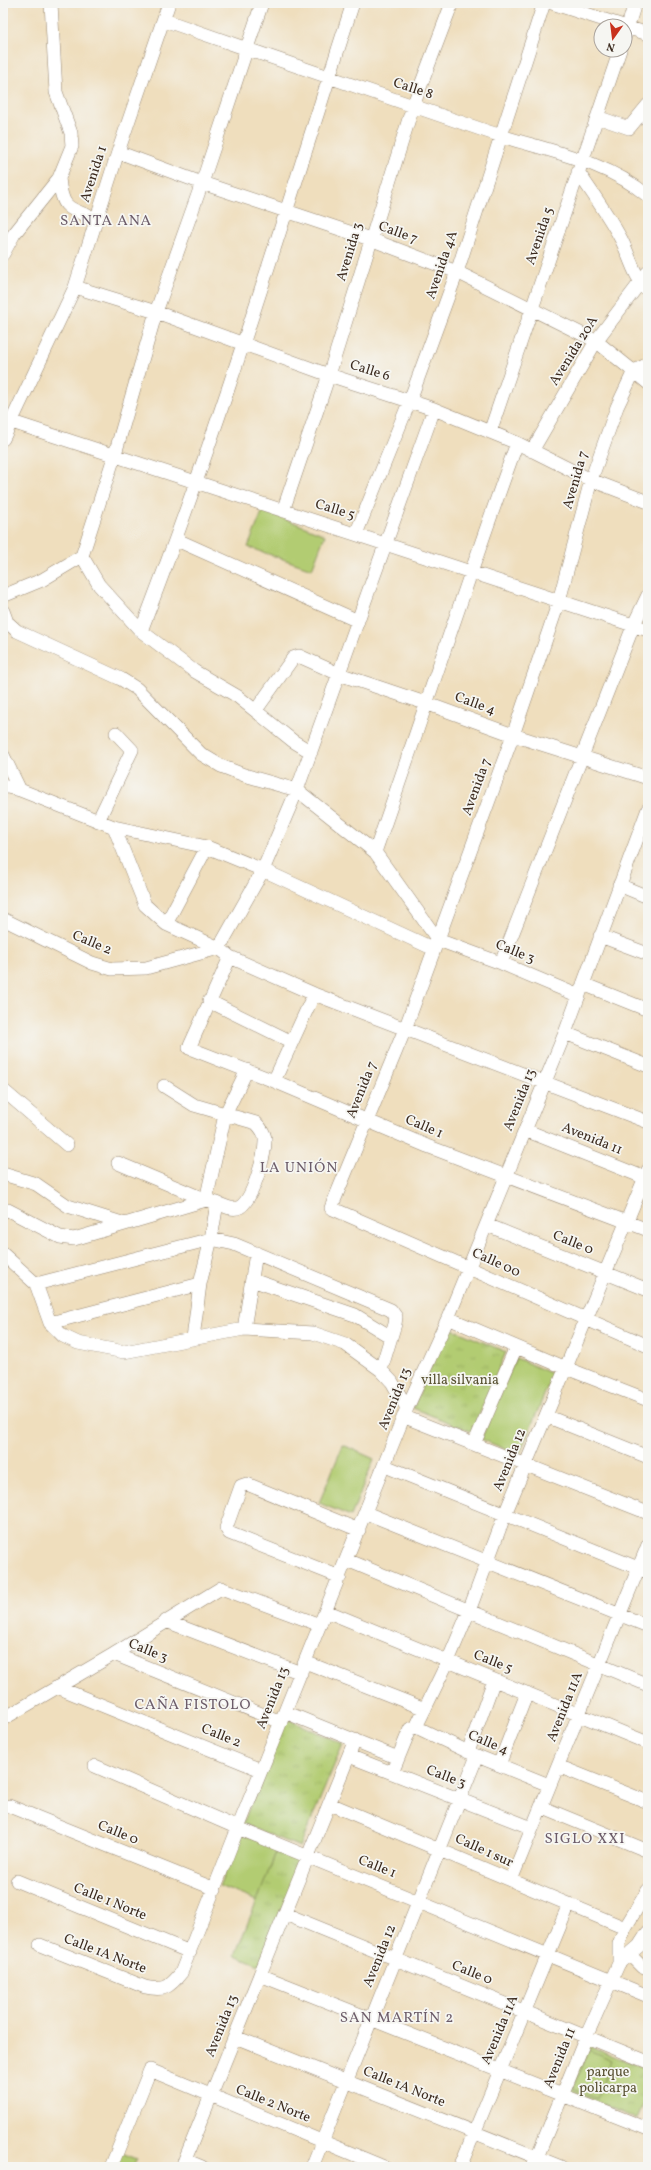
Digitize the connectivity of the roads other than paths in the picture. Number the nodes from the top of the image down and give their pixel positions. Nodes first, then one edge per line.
1 (51, 3) edge
2 (169, 3) edge
3 (262, 3) edge
4 (353, 3) edge
5 (452, 3) edge
6 (544, 3) edge
7 (552, 3) edge
8 (636, 3) edge
9 (593, 18) edge
10 (631, 18) edge
11 (164, 20) junction
12 (633, 32) edge
13 (648, 34) edge
14 (247, 49) junction
15 (617, 58) edge
16 (329, 79) junction
17 (413, 106) junction
18 (647, 107) edge
19 (597, 116) junction
20 (501, 136) junction
21 (118, 152) junction
22 (580, 166) junction
23 (59, 178) junction
24 (202, 183) junction
25 (648, 196) edge
26 (286, 212) junction
27 (97, 219) junction
28 (370, 239) junction
29 (3, 254) edge
30 (457, 272) junction
31 (648, 272) edge
32 (75, 287) junction
33 (644, 287) edge
34 (532, 308) junction
35 (156, 312) junction
36 (596, 341) junction
37 (244, 343) junction
38 (648, 364) edge
39 (634, 372) junction
40 (329, 375) junction
41 (648, 383) edge
42 (410, 400) junction
43 (434, 409) junction
44 (12, 422) junction
45 (490, 432) junction
46 (3, 439) edge
47 (517, 443) junction
48 (532, 451) junction
49 (115, 454) junction
50 (591, 480) junction
51 (196, 482) junction
52 (648, 502) edge
53 (283, 511) junction
54 (356, 534) junction
55 (176, 540) junction
56 (386, 543) junction
57 (82, 556) junction
58 (470, 572) junction
59 (648, 594) edge
60 (3, 596) edge
61 (559, 601) junction
62 (3, 611) edge
63 (358, 621) junction
64 (634, 624) junction
65 (648, 630) edge
66 (141, 631) junction
67 (339, 674) junction
68 (428, 704) junction
69 (256, 710) junction
70 (116, 733) dead end
71 (512, 735) junction
72 (311, 752) junction
73 (3, 755) edge
74 (582, 756) junction
75 (648, 778) edge
76 (3, 786) edge
77 (20, 790) junction
78 (298, 790) junction
79 (648, 809) edge
80 (98, 821) junction
81 (114, 827) junction
82 (643, 838) edge
83 (207, 847) junction
84 (375, 852) junction
85 (263, 870) junction
86 (619, 885) junction
87 (648, 897) edge
88 (3, 920) edge
89 (166, 924) junction
90 (600, 936) junction
91 (436, 945) junction
92 (219, 948) junction
93 (648, 954) edge
94 (230, 957) junction
95 (501, 963) junction
96 (581, 990) junction
97 (314, 994) junction
98 (209, 1001) junction
99 (648, 1010) edge
100 (405, 1029) junction
101 (565, 1033) junction
102 (292, 1042) junction
103 (648, 1066) edge
104 (247, 1070) junction
105 (274, 1081) junction
106 (544, 1081) junction
107 (164, 1086) dead end
108 (3, 1090) edge
109 (225, 1115) junction
110 (367, 1120) junction
111 (648, 1122) edge
112 (525, 1130) junction
113 (67, 1145) dead end
114 (118, 1163) dead end
115 (3, 1174) edge
116 (647, 1175) edge
117 (506, 1176) junction
118 (211, 1202) junction
119 (331, 1208) joint
120 (3, 1212) edge
121 (626, 1222) junction
122 (125, 1224) junction
123 (487, 1225) junction
124 (648, 1230) edge
125 (211, 1239) junction
126 (256, 1253) junction
127 (3, 1254) edge
128 (468, 1267) junction
129 (605, 1273) junction
130 (252, 1280) junction
131 (36, 1284) junction
132 (200, 1284) junction
133 (648, 1290) edge
134 (448, 1318) junction
135 (585, 1320) junction
136 (50, 1323) junction
137 (244, 1329) junction
138 (391, 1337) junction
139 (193, 1338) junction
140 (648, 1346) edge
141 (516, 1347) junction
142 (566, 1368) junction
143 (381, 1370) junction
144 (392, 1382) junction
145 (415, 1389) junction
146 (648, 1400) edge
147 (406, 1413) junction
148 (546, 1416) junction
149 (474, 1444) junction
150 (648, 1458) edge
151 (525, 1465) junction
152 (385, 1466) junction
153 (366, 1513) junction
154 (648, 1513) edge
155 (505, 1514) junction
156 (359, 1530) junction
157 (648, 1546) edge
158 (347, 1560) junction
159 (488, 1562) junction
160 (643, 1570) edge
161 (340, 1577) junction
162 (326, 1611) junction
163 (470, 1611) junction
164 (620, 1615) junction
165 (166, 1621) junction
166 (320, 1625) junction
167 (648, 1626) edge
168 (114, 1654) junction
169 (448, 1661) junction
170 (600, 1665) junction
171 (303, 1668) junction
172 (494, 1680) junction
173 (648, 1685) edge
174 (57, 1687) junction
175 (527, 1693) junction
176 (425, 1709) junction
177 (579, 1715) junction
178 (283, 1717) junction
179 (3, 1720) edge
180 (416, 1727) junction
181 (355, 1740) junction
182 (648, 1743) edge
183 (473, 1754) junction
184 (349, 1756) junction
185 (398, 1758) junction
186 (499, 1765) junction
187 (95, 1766) dead end
188 (558, 1766) junction
189 (261, 1770) junction
190 (392, 1773) junction
191 (550, 1785) junction
192 (460, 1800) junction
193 (648, 1802) edge
194 (330, 1804) junction
195 (9, 1806) dead end
196 (541, 1807) junction
197 (238, 1828) junction
198 (532, 1828) junction
199 (440, 1849) junction
200 (648, 1851) edge
201 (308, 1857) junction
202 (511, 1880) junction
203 (17, 1881) dead end
204 (215, 1889) junction
205 (648, 1890) edge
206 (419, 1902) junction
207 (569, 1904) junction
208 (285, 1914) junction
209 (625, 1928) junction
210 (648, 1932) edge
211 (40, 1945) dead end
212 (190, 1952) junction
213 (548, 1954) junction
214 (630, 1955) junction
215 (396, 1959) junction
216 (619, 1963) junction
217 (648, 1969) edge
218 (260, 1975) junction
219 (611, 1981) junction
220 (160, 1990) joint
221 (648, 1996) edge
222 (524, 2012) junction
223 (372, 2019) junction
224 (235, 2037) junction
225 (586, 2037) junction
226 (648, 2062) edge
227 (500, 2070) junction
228 (346, 2082) junction
229 (562, 2095) junction
230 (211, 2096) junction
231 (648, 2129) edge
232 (474, 2132) junction
233 (322, 2142) junction
234 (535, 2162) edge
235 (184, 2164) edge
236 (382, 2166) edge
237 (111, 2167) edge
238 (202, 2167) edge
239 (312, 2167) edge
240 (460, 2167) edge
241 (562, 2167) edge

1 - 23 street
2 - 11 street, Avenida 1
3 - 14 street
4 - 16 street
5 - 17 street, Avenida 3
6 - 20 street, Avenida 4A
7 - 9 street
8 - 10 street
11 - 14 street, Calle 8
11 - 21 street, Avenida 1
12 - 13 street
14 - 16 street, Calle 8
14 - 24 street
15 - 19 street, Avenida 5
16 - 17 street, Calle 8
16 - 26 street
17 - 20 street, Calle 8
17 - 28 street, Avenida 3
18 - 19 street
19 - 22 street, Avenida 5
20 - 22 street, Calle 8
20 - 30 street, Avenida 4A
21 - 24 street, Calle 7
21 - 27 street, Avenida 1
22 - 25 street, Calle 8
22 - 33 street
22 - 34 street, Avenida 5
23 - 27 street
23 - 29 street
24 - 26 street, Calle 7
24 - 35 street
26 - 28 street, Calle 7
26 - 37 street
27 - 32 street, Avenida 1
28 - 30 street, Calle 7
28 - 40 street, Avenida 3
30 - 34 street, Calle 7
30 - 42 street, Avenida 4A
31 - 33 street, Avenida 20A
32 - 35 street, Calle 6
32 - 44 street, Avenida 1
33 - 36 street, Avenida 20A
34 - 36 street, Calle 7
34 - 45 street, Avenida 5
35 - 37 street, Calle 6
35 - 49 street
36 - 39 street, Calle 7
36 - 48 street, Avenida 20A
37 - 40 street, Calle 6
37 - 51 street
38 - 39 street
39 - 41 street, Calle 7
39 - 50 street, Avenida 7
40 - 42 street, Calle 6
40 - 53 street, Avenida 3
42 - 43 street, Calle 6
42 - 54 street, Avenida 4A
43 - 45 street, Calle 6
43 - 56 street
44 - 46 street, Avenida 1
44 - 49 street, Calle 5
45 - 47 street, Calle 6
47 - 48 street, Calle 6
47 - 58 street
48 - 50 street, Calle 6
49 - 51 street, Calle 5
49 - 57 street
50 - 52 street, Calle 6
50 - 61 street, Avenida 7
51 - 53 street, Calle 5
51 - 55 street
53 - 54 street, Calle 5
54 - 56 street, Calle 5
55 - 63 street
55 - 66 street
56 - 58 street, Calle 5
56 - 63 street
57 - 60 street
57 - 66 street
58 - 61 street, Calle 5
58 - 68 street
59 - 64 street
61 - 64 street, Calle 5
61 - 71 street, Avenida 7
62 - 78 street
63 - 67 street
64 - 65 street, Calle 5
64 - 74 street
66 - 69 street
67 - 68 street, Calle 4
67 - 69 street, Calle 4
67 - 72 street
68 - 71 street, Calle 4
68 - 84 street
69 - 72 street
70 - 80 street
71 - 74 street, Calle 4
71 - 91 street, Avenida 7
72 - 78 street
73 - 77 street
74 - 75 street, Calle 4
74 - 95 street
76 - 77 street, Calle 3
77 - 80 street, Calle 3
78 - 84 street
78 - 85 street
79 - 82 street, Avenida 13
80 - 81 street, Calle 3
81 - 83 street, Calle 3
81 - 89 street
82 - 86 street, Avenida 13
83 - 85 street, Calle 3
83 - 89 street
84 - 91 street
85 - 91 street, Calle 3
85 - 92 street
86 - 87 street
86 - 90 street, Avenida 13
88 - 92 street, Calle 2
89 - 92 street
90 - 93 street
90 - 96 street, Avenida 13
91 - 95 street, Calle 3
91 - 100 street, Avenida 7
92 - 94 street
94 - 97 street
94 - 98 street
95 - 96 street, Calle 3
96 - 99 street, Calle 3
96 - 101 street, Avenida 13
97 - 100 street
97 - 102 street
98 - 102 street
98 - 104 street, Calle 1
100 - 106 street
100 - 110 street, Avenida 7
101 - 103 street
101 - 106 street, Avenida 13
102 - 105 street
104 - 105 street, Calle 1
104 - 109 street
105 - 110 street, Calle 1
106 - 111 street
106 - 112 street, Avenida 13
107 - 109 street
108 - 113 street
109 - 118 street
109 - 118 street
110 - 117 street, Calle 1
110 - 119 street, Avenida 7
112 - 116 street, Avenida 11
112 - 117 street, Avenida 13
114 - 118 street
115 - 122 street
116 - 121 street, Avenida 12
117 - 121 street, Calle 1
117 - 123 street, Avenida 13
118 - 122 street
118 - 125 street
119 - 128 street, Calle 00
120 - 122 street
121 - 124 street, Calle 1
121 - 129 street, Avenida 12
123 - 128 street, Avenida 13
123 - 129 street, Calle 0
125 - 126 street
125 - 131 street
125 - 132 street
126 - 130 street
126 - 138 street
127 - 131 street
128 - 134 street, Avenida 13
128 - 135 street, Calle 00
129 - 133 street, Calle 0
129 - 135 street, Avenida 12
130 - 137 street
130 - 138 street
131 - 136 street
132 - 136 street
132 - 139 street
134 - 141 street
134 - 145 street, Avenida 13
135 - 140 street, Calle 00
135 - 142 street, Avenida 12
136 - 139 street
137 - 139 street
137 - 143 street
138 - 143 street
141 - 142 street
141 - 149 street
142 - 146 street
142 - 148 street, Avenida 12
143 - 144 street
144 - 145 street
144 - 147 street
145 - 147 street, Avenida 13
147 - 149 street
147 - 152 street, Avenida 13
148 - 150 street
148 - 151 street, Avenida 12
149 - 151 street
151 - 154 street
151 - 155 street, Avenida 12
152 - 153 street, Avenida 13
152 - 155 street
153 - 156 street, Avenida 13
153 - 159 street
155 - 159 street, Avenida 12
155 - 160 street
156 - 158 street, Avenida 13
156 - 161 street
157 - 160 street, Avenida 11A
158 - 161 street, Avenida 13
158 - 163 street
159 - 163 street, Avenida 12
159 - 164 street
160 - 164 street, Avenida 11A
161 - 162 street, Avenida 13
162 - 166 street, Avenida 13
162 - 169 street, Calle 5
163 - 169 street, Avenida 12
163 - 170 street
164 - 167 street
164 - 170 street, Avenida 11A
165 - 166 street
165 - 168 street
165 - 171 street
166 - 171 street, Avenida 13
168 - 174 street
168 - 178 street, Calle 3
169 - 172 street, Calle 5
169 - 176 street, Avenida 12
170 - 173 street
170 - 177 street, Avenida 11A
171 - 176 street
171 - 178 street, Avenida 13
172 - 175 street, Calle 5
172 - 183 street, Avenida 12
174 - 179 street
174 - 189 street, Calle 2
175 - 177 street, Calle 5
175 - 186 street
176 - 180 street, Avenida 12
177 - 182 street, Calle 5
177 - 188 street, Avenida 11A
178 - 181 street, Calle 3
178 - 189 street, Avenida 13
180 - 183 street, Calle 4
180 - 185 street, Avenida 12
181 - 184 street, Avenida 13
181 - 185 street, Calle 3
183 - 186 street, Calle 4
183 - 192 street, Avenida 12
184 - 190 street, Calle 3
184 - 194 street, Avenida 13
185 - 190 street, Avenida 12
186 - 191 street, Calle 4
187 - 197 street, Calle 1
188 - 191 street, Avenida 11A
188 - 193 street
189 - 197 street, Avenida 13
190 - 192 street, Calle 3
191 - 196 street, Avenida 11A
192 - 198 street, Calle 3
192 - 199 street, Avenida 12
194 - 199 street, Calle 1 sur
194 - 201 street, Avenida 13
195 - 204 street, Calle 0
196 - 198 street, Avenida 11A
196 - 200 street
197 - 201 street, Calle 1
197 - 204 street, Avenida 13
198 - 202 street, Avenida 11A
199 - 202 street, Calle 1 sur
199 - 206 street, Avenida 12
201 - 206 street, Calle 1
201 - 208 street, Avenida 13
202 - 207 street, Calle 1 sur
203 - 212 street, Calle 1 Norte
204 - 212 street, Avenida 13
205 - 209 street, Avenida 11
206 - 213 street, Calle 1
206 - 215 street, Avenida 12
207 - 209 street, Calle 1 sur
207 - 213 street, Avenida 11A
208 - 215 street, Calle 0
208 - 218 street, Avenida 13
209 - 216 street, Avenida 11
210 - 214 street
211 - 220 street, Calle 1A Norte
212 - 220 street, Avenida 13
213 - 219 street, Calle 1
213 - 222 street, Avenida 11A
214 - 216 street
214 - 217 street
215 - 222 street, Calle 0
215 - 223 street, Avenida 12
216 - 219 street, Avenida 11
218 - 223 street
218 - 224 street, Avenida 13
219 - 221 street, Calle 1
219 - 225 street, Avenida 11
222 - 225 street, Calle 0
222 - 227 street, Avenida 11A
223 - 227 street
223 - 228 street, Avenida 12
224 - 228 street, Calle 1A Norte
224 - 230 street, Avenida 13
225 - 226 street, Calle 0
225 - 229 street, Avenida 11
227 - 229 street
227 - 232 street, Avenida 11A
228 - 232 street, Calle 1A Norte
228 - 233 street, Avenida 12
229 - 231 street
229 - 234 street, Avenida 11
230 - 233 street, Calle 2 Norte
230 - 235 street, Avenida 13
230 - 237 street, Calle 2 Norte
232 - 234 street, Calle 1A Norte
232 - 240 street, Avenida 11A
233 - 236 street, Calle 2 Norte
233 - 239 street, Avenida 12
234 - 241 street, Calle 1A Norte
235 - 238 street

